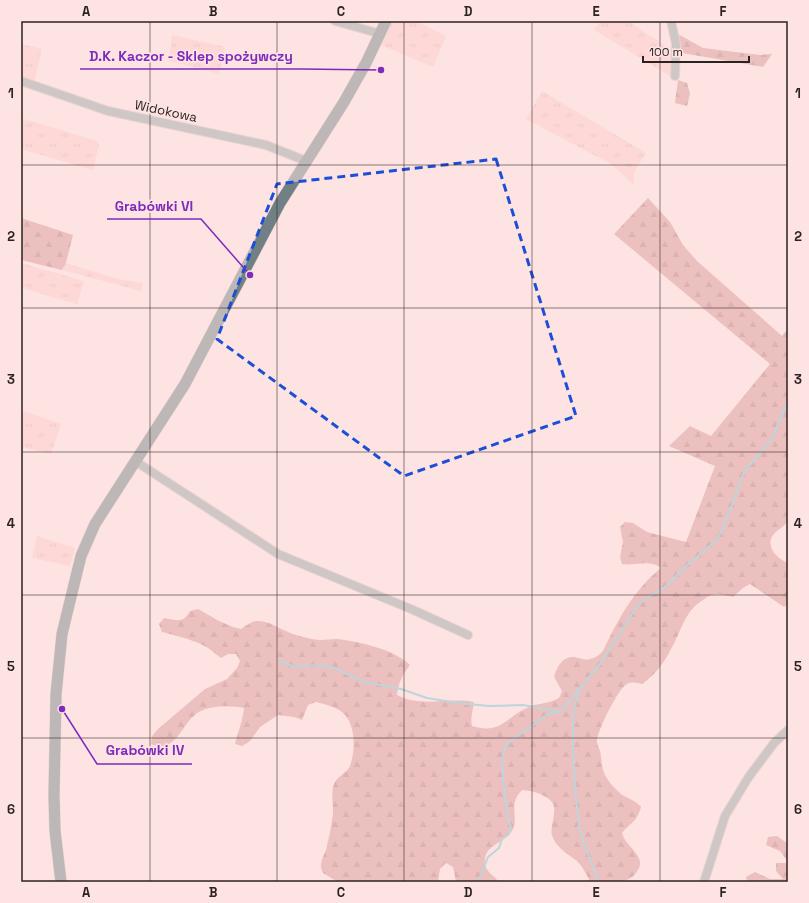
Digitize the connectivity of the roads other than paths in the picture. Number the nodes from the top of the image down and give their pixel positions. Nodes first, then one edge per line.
1 (335, 21) edge
2 (386, 21) edge
3 (671, 21) edge
4 (381, 34) junction
5 (675, 76) dead end
6 (21, 81) edge
7 (306, 161) junction
8 (135, 461) junction
9 (468, 635) dead end
10 (788, 730) edge
11 (61, 882) edge
12 (704, 882) edge

1 - 4 street
2 - 4 street
3 - 5 street
4 - 7 street
6 - 7 street, Widokowa
7 - 8 street
8 - 9 street
8 - 11 street
10 - 12 street

